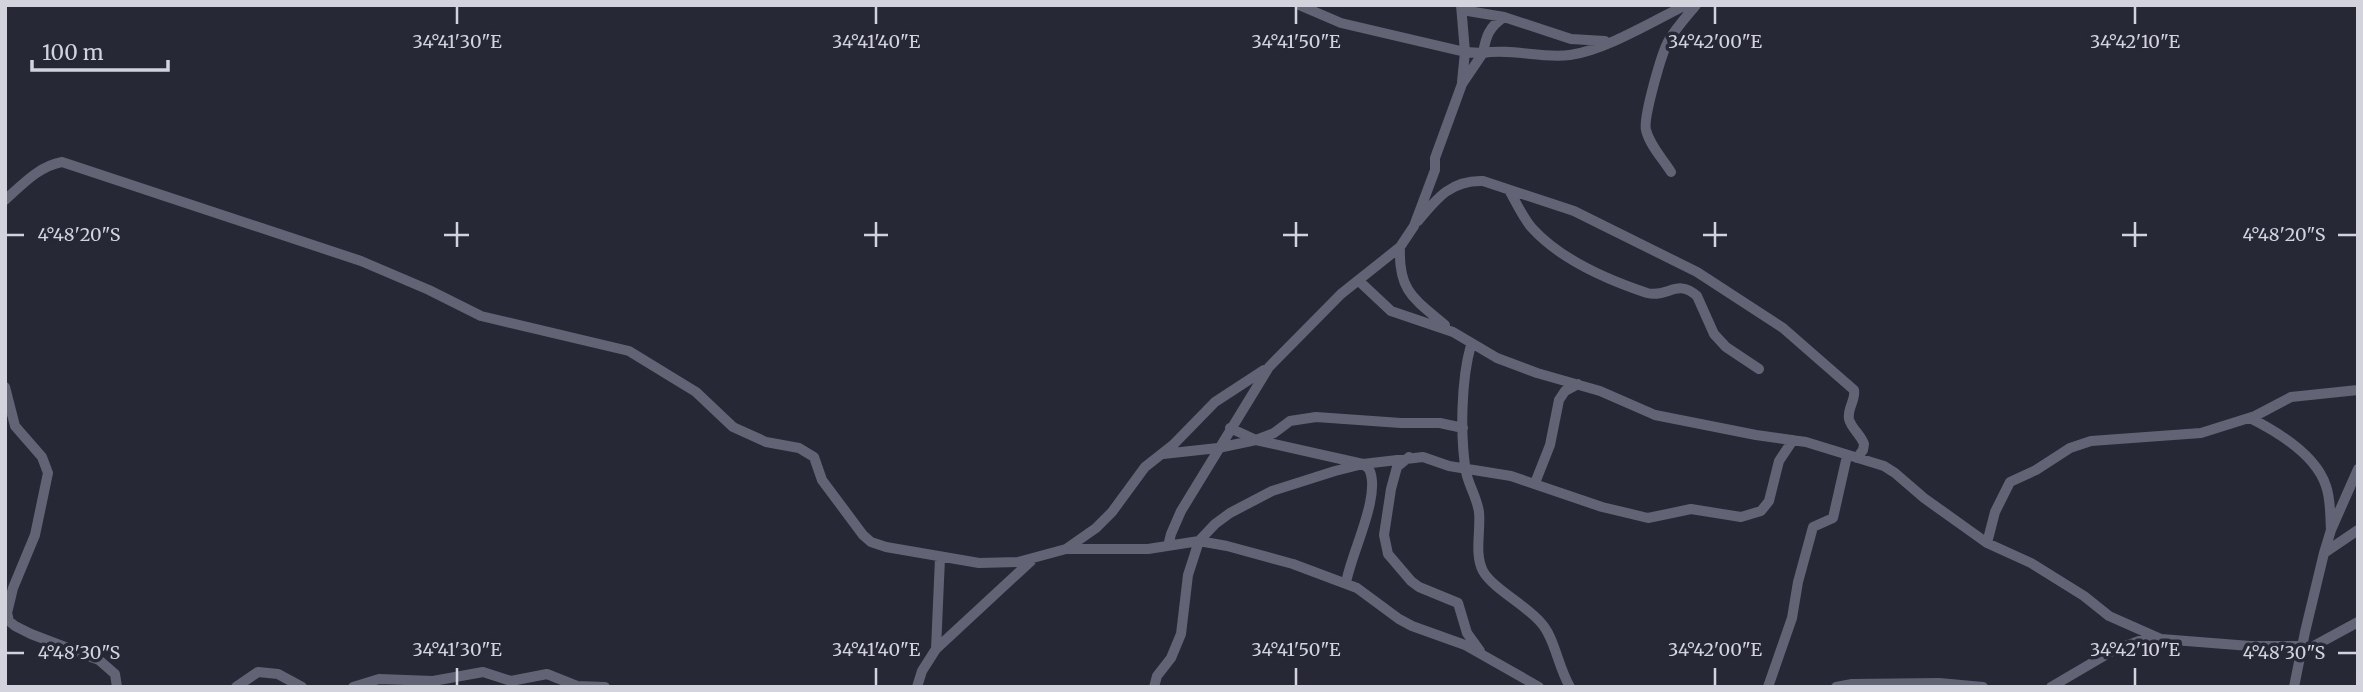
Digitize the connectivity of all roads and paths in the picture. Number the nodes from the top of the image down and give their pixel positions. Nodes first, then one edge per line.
1 (1299, 5) edge
2 (1686, 5) edge
3 (1696, 5) edge
4 (1461, 8) edge
5 (1504, 17) junction
6 (1613, 41) junction
7 (1465, 52) junction
8 (1483, 53) junction
9 (1462, 83) junction
10 (1671, 173) dead end
11 (1509, 190) junction
12 (5, 200) edge
13 (1414, 226) junction
14 (1400, 247) junction
15 (1359, 282) junction
16 (1453, 332) junction
17 (1471, 345) junction
18 (1269, 367) junction
19 (1759, 369) dead end
20 (1577, 384) junction
21 (5, 387) edge
22 (2358, 390) edge
23 (2250, 418) junction
24 (1230, 428) junction
25 (1464, 428) junction
26 (1256, 440) junction
27 (1793, 440) junction
28 (1218, 448) junction
29 (1163, 454) junction
30 (1409, 457) junction
31 (1852, 457) junction
32 (1363, 464) junction
33 (1465, 468) junction
34 (2358, 469) edge
35 (1535, 483) junction
36 (2331, 530) junction
37 (2358, 530) edge
38 (1199, 541) junction
39 (1987, 543) junction
40 (1168, 546) junction
41 (1066, 549) junction
42 (2324, 553) junction
43 (940, 558) junction
44 (1033, 559) junction
45 (1346, 583) junction
46 (2358, 622) edge
47 (2161, 639) junction
48 (936, 649) junction
49 (2302, 649) junction
50 (1481, 652) junction
51 (506, 684) edge
52 (117, 687) edge
53 (236, 687) edge
54 (302, 687) edge
55 (353, 687) edge
56 (605, 687) edge
57 (917, 687) edge
58 (1154, 687) edge
59 (1539, 687) edge
60 (1570, 687) edge
61 (1768, 687) edge
62 (1836, 687) edge
63 (1983, 687) edge
64 (2051, 687) edge
65 (2294, 687) edge

1 - 7 street
2 - 6 street
3 - 10 street
4 - 5 street
4 - 7 street
5 - 6 street
5 - 8 street
6 - 8 street
7 - 8 street
7 - 9 street
8 - 9 street
9 - 13 street
11 - 13 street
11 - 19 street
11 - 31 street
12 - 43 street
13 - 14 street
14 - 15 street
14 - 16 street
15 - 16 street
15 - 18 street
16 - 17 street
17 - 20 street
17 - 25 street
18 - 24 street
18 - 29 street
20 - 27 street
20 - 35 street
21 - 52 street
22 - 23 street
23 - 36 street
23 - 39 street
24 - 26 street
24 - 28 street
25 - 26 street
25 - 33 street
26 - 28 street
26 - 32 street
27 - 31 street
27 - 35 street
28 - 29 street
28 - 40 street
29 - 41 street
30 - 32 street
30 - 33 street
30 - 50 street
31 - 39 street
31 - 61 street
32 - 38 street
32 - 45 street
33 - 35 street
33 - 60 street
34 - 36 street
36 - 42 street
37 - 42 street
38 - 40 street
38 - 45 street
38 - 58 street
39 - 47 street
40 - 41 street
41 - 44 street
42 - 49 street
43 - 44 street
43 - 48 street
44 - 48 street
45 - 50 street
46 - 49 street
47 - 49 street
47 - 64 street
48 - 57 street
49 - 65 street
50 - 59 street
51 - 55 street
51 - 56 street
53 - 54 street
62 - 63 street

